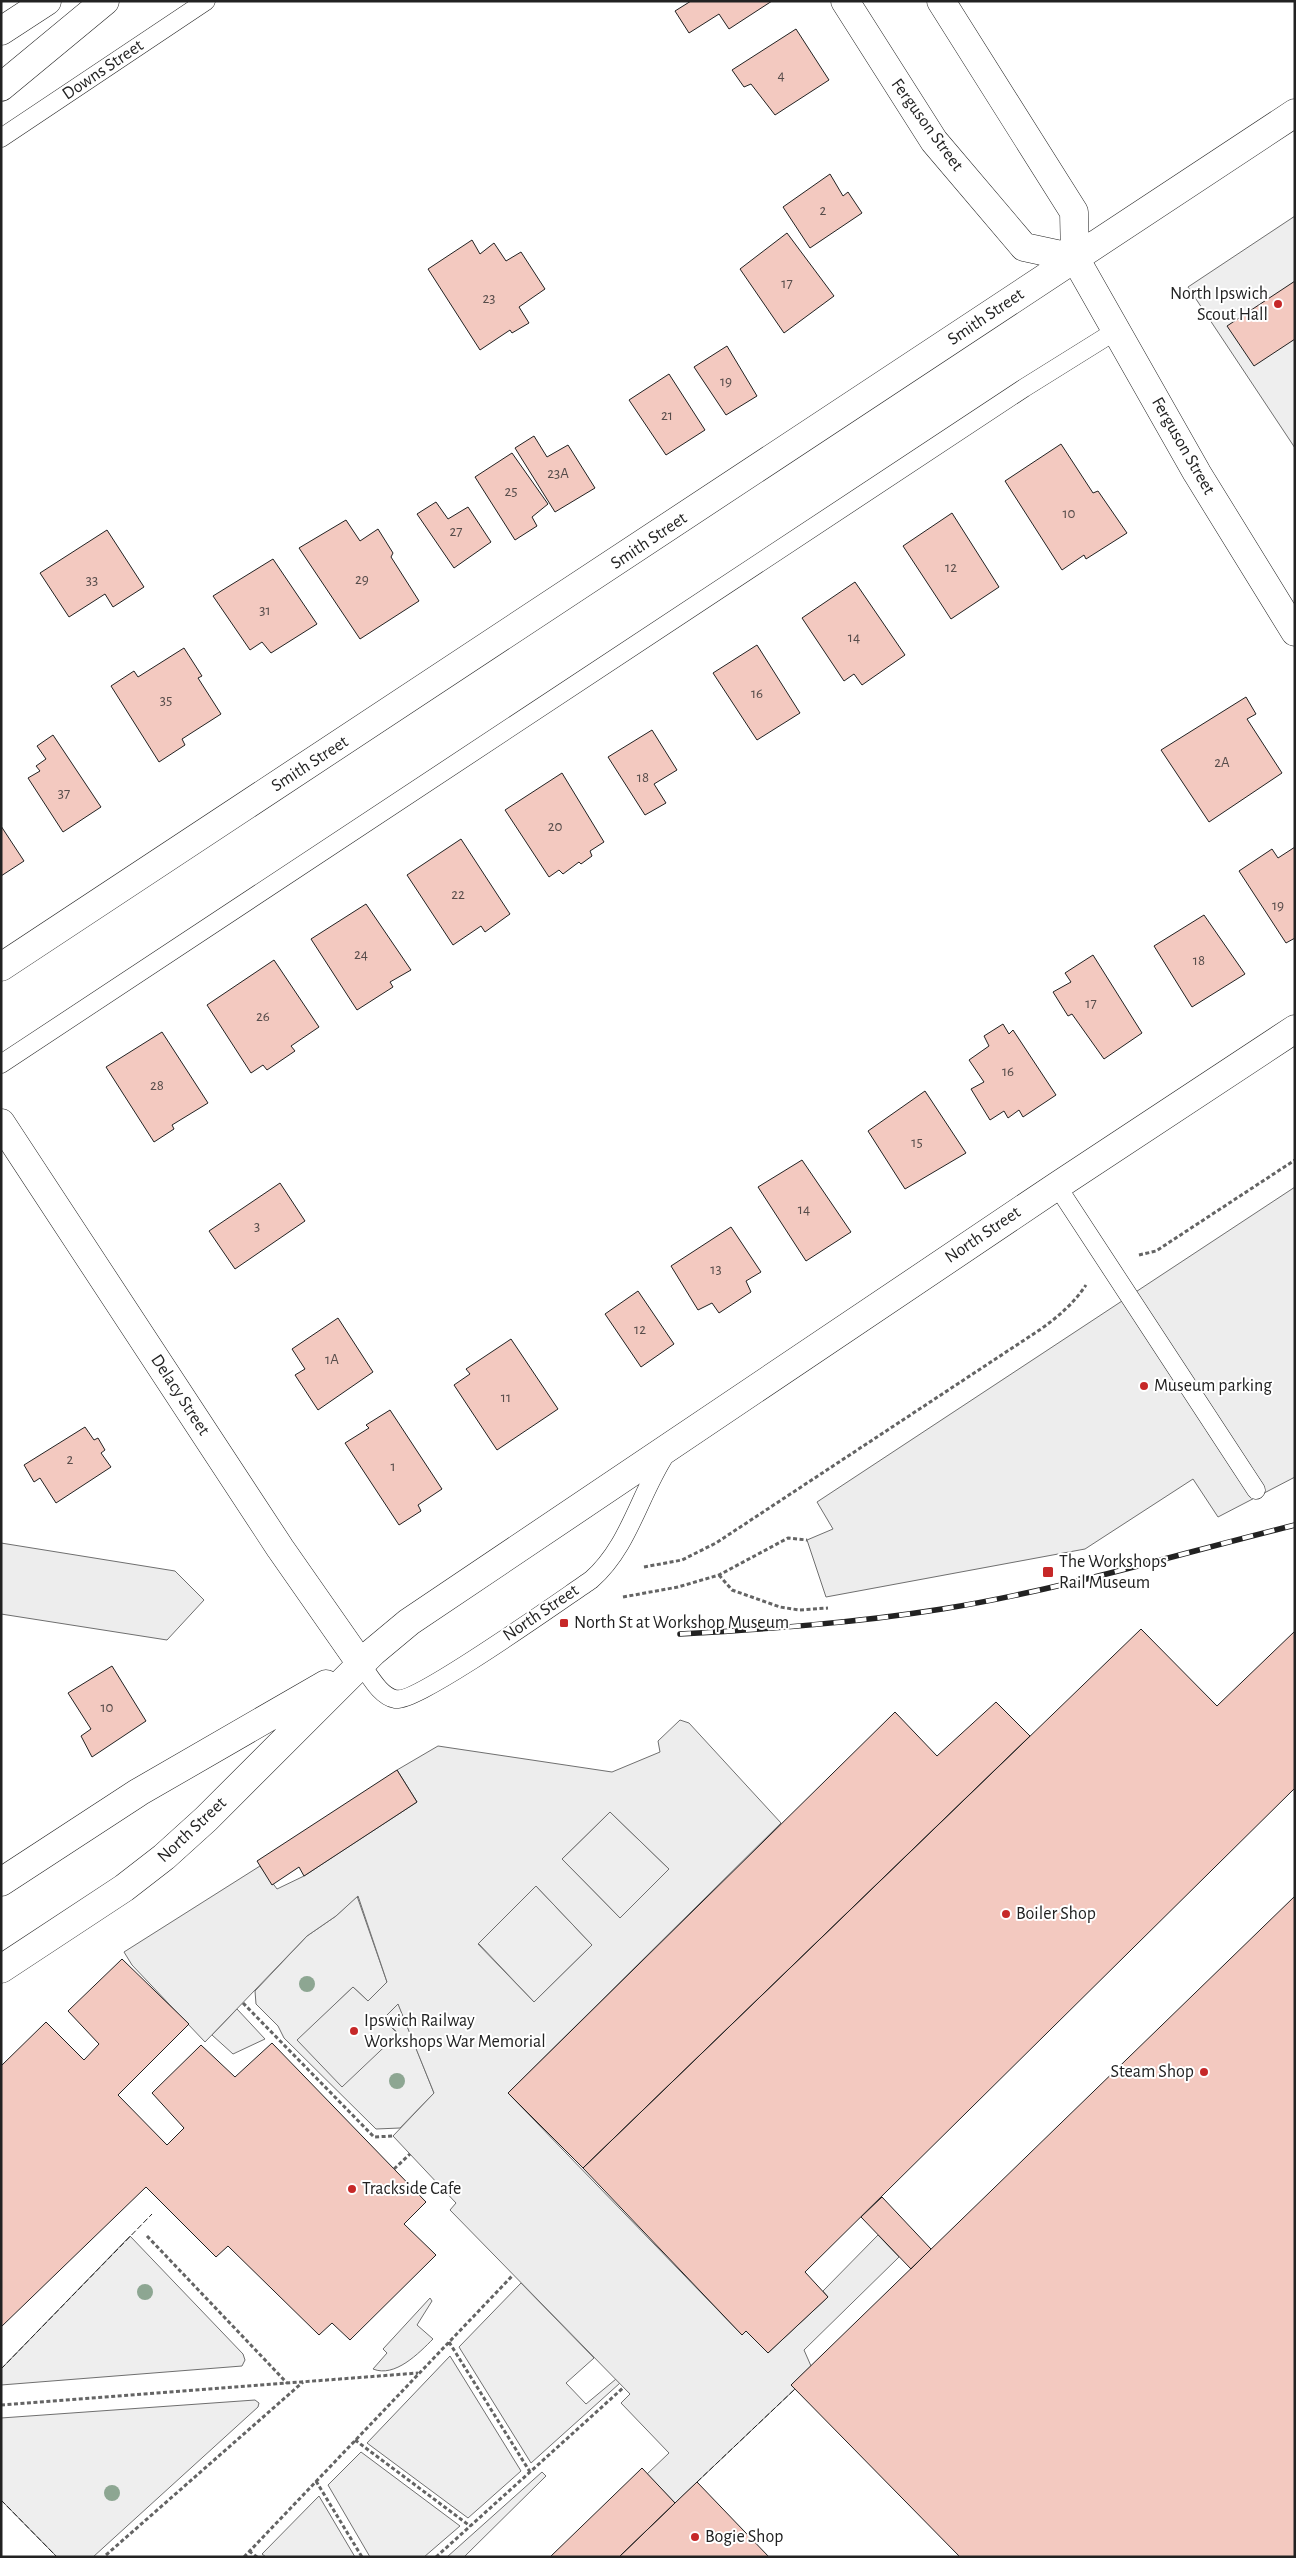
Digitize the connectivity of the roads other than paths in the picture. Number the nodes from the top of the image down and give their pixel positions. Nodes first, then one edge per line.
1 (47, 1) edge
2 (105, 1) edge
3 (206, 1) edge
4 (845, 1) edge
5 (941, 1) edge
6 (1, 31) edge
7 (1, 87) edge
8 (1295, 113) edge
9 (1, 138) edge
10 (1075, 258) junction
11 (1117, 330) junction
12 (1295, 632) edge
13 (1, 967) edge
14 (1295, 1029) edge
15 (1, 1064) edge
16 (1, 1123) edge
17 (1057, 1186) junction
18 (674, 1444) junction
19 (1256, 1490) dead end
20 (361, 1664) junction
21 (1, 1882) edge
22 (1, 1969) edge

1 - 6 street
2 - 7 street
3 - 9 lane, Downs Street
4 - 10 street, Ferguson Street
5 - 10 street, Ferguson Street
8 - 10 street, Smith Street
10 - 11 street, Ferguson Street
10 - 13 street, Smith Street
11 - 12 street, Ferguson Street
11 - 15 lane
14 - 17 street, North Street
16 - 20 street, Delacy Street
17 - 18 street, North Street
17 - 19 lane
18 - 20 street, North Street
18 - 20 lane, North Street
20 - 21 street, North Street
20 - 22 street, North Street

